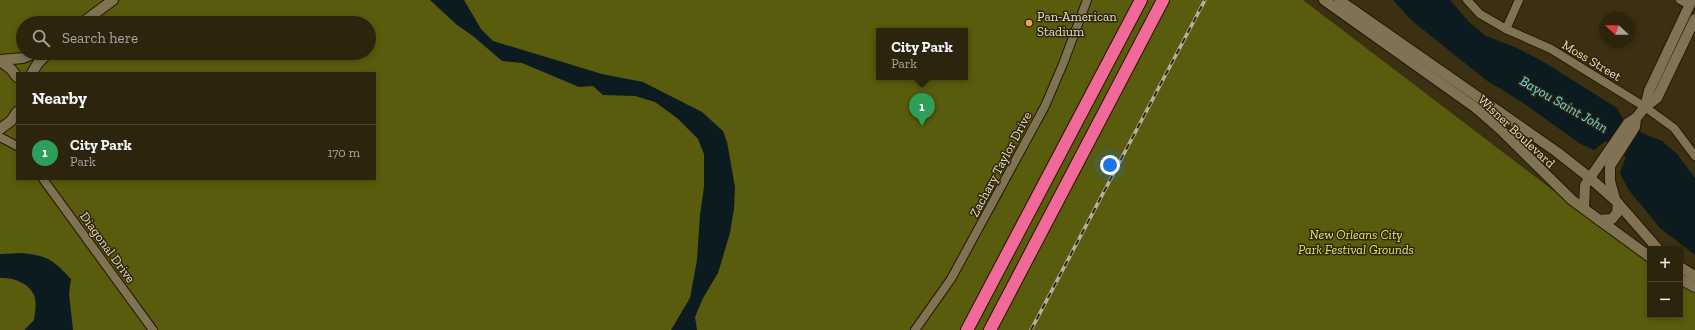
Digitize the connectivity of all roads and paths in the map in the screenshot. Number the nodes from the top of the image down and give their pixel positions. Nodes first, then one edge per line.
1 (113, 0) edge
2 (1087, 0) edge
3 (1141, 0) edge
4 (1163, 0) edge
5 (1324, 0) edge
6 (1339, 0) edge
7 (1466, 0) edge
8 (1519, 0) edge
9 (1680, 0) edge
10 (1692, 4) edge
11 (91, 16) edge
12 (1695, 19) edge
13 (1506, 29) junction
14 (16, 59) edge
15 (0, 60) edge
16 (41, 60) edge
17 (33, 72) edge
18 (16, 76) edge
19 (1645, 106) junction
20 (16, 114) edge
21 (0, 129) edge
22 (0, 137) edge
23 (16, 145) edge
24 (1615, 149) junction
25 (1695, 156) edge
26 (1590, 178) junction
27 (44, 180) edge
28 (1617, 202) junction
29 (1584, 208) junction
30 (1599, 220) junction
31 (1655, 246) edge
32 (1647, 255) edge
33 (1683, 269) edge
34 (1695, 276) edge
35 (1683, 281) edge
36 (1695, 287) edge
37 (991, 327) edge
38 (153, 330) edge
39 (915, 330) edge
40 (967, 330) edge

1 - 11 street
2 - 39 street, Zachary Taylor Drive
3 - 40 highway
4 - 37 highway
5 - 29 street, Wisner Boulevard
6 - 26 street, Wisner Boulevard
7 - 13 street, Moss Street
8 - 13 street
9 - 10 street
10 - 19 street
12 - 19 street
13 - 19 street, Moss Street
14 - 15 street
15 - 18 street
16 - 17 street
19 - 24 street
19 - 25 street, Moss Street
20 - 21 street
22 - 23 street
24 - 26 street
24 - 28 street
26 - 28 street, Wisner Boulevard
26 - 29 street
27 - 38 street, Diagonal Drive
28 - 30 street
28 - 31 street, Wisner Boulevard
29 - 30 street, Wisner Boulevard
30 - 32 street, Wisner Boulevard
33 - 34 street
35 - 36 street

